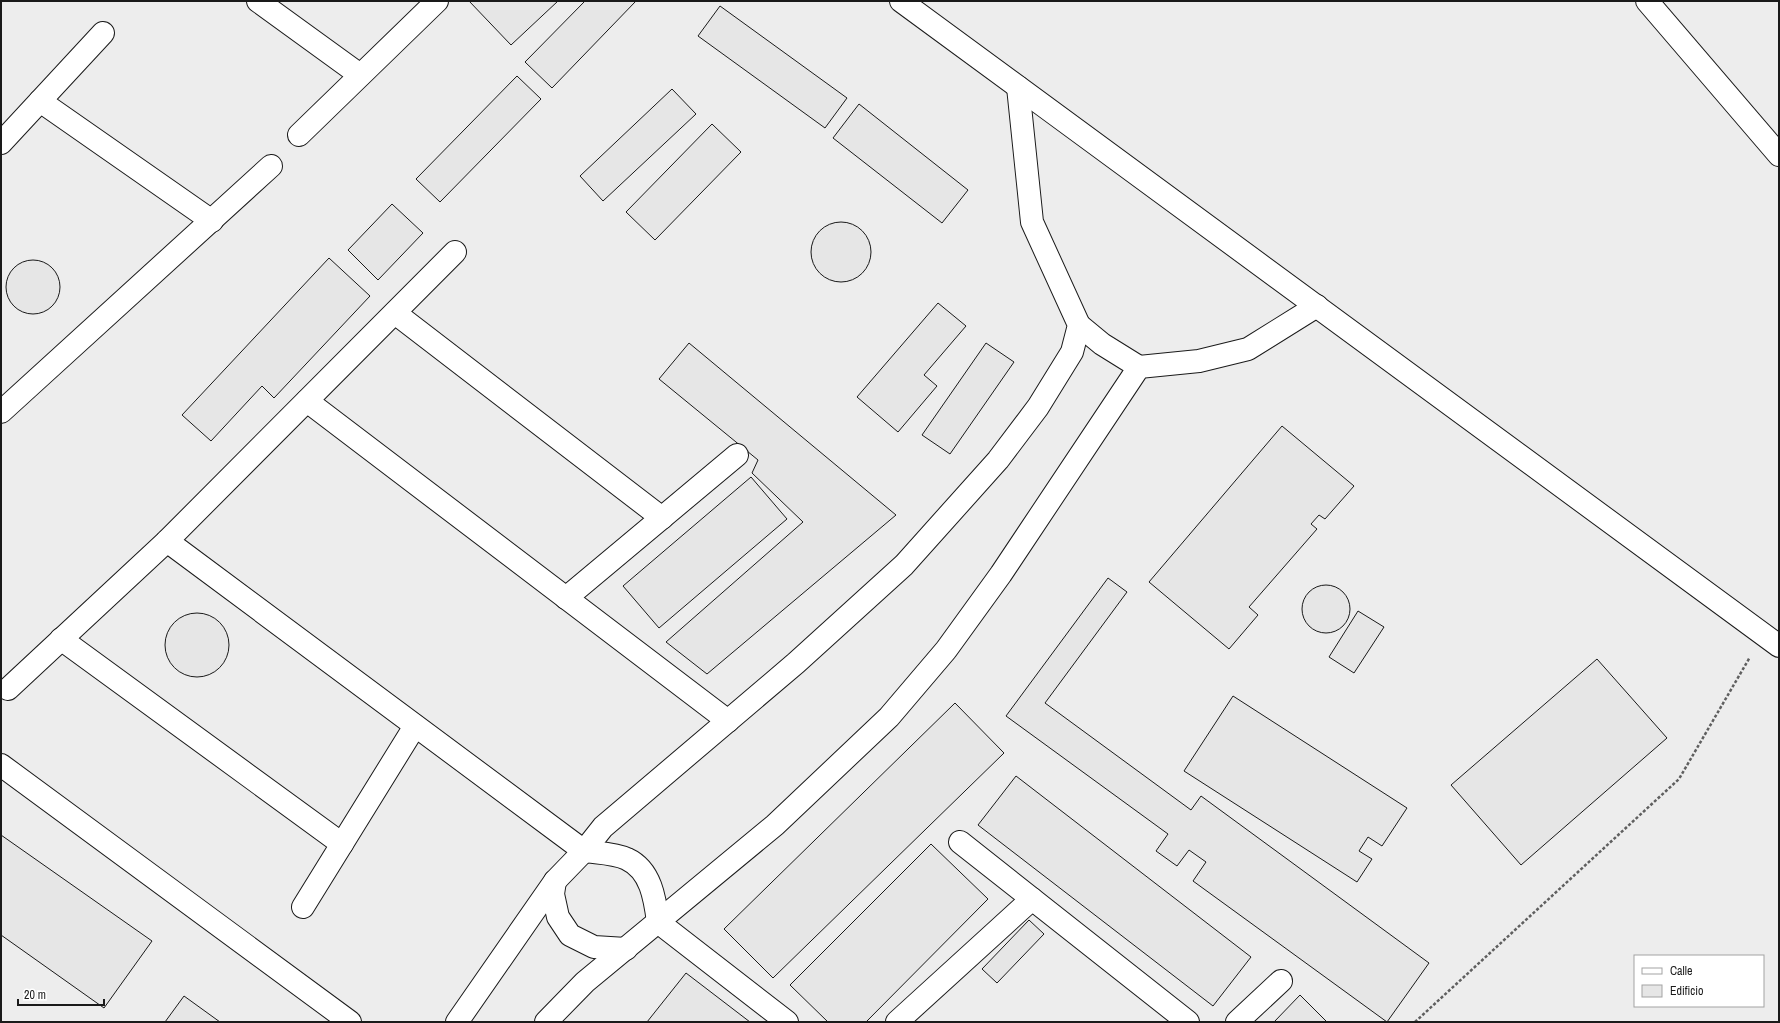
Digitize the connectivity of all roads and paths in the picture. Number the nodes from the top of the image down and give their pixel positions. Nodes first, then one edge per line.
1 (258, 1) edge
2 (437, 1) edge
3 (901, 1) edge
4 (1647, 1) edge
5 (103, 33) dead end
6 (360, 75) junction
7 (1018, 87) junction
8 (40, 101) junction
9 (299, 135) dead end
10 (1, 143) edge
11 (1779, 154) edge
12 (271, 166) dead end
13 (212, 221) junction
14 (455, 252) dead end
15 (1317, 306) junction
16 (395, 313) junction
17 (1079, 325) junction
18 (1139, 367) junction
19 (307, 401) junction
20 (1, 412) edge
21 (737, 455) dead end
22 (662, 518) junction
23 (167, 541) junction
24 (566, 598) junction
25 (61, 639) junction
26 (1771, 640) edge
27 (8, 689) dead end
28 (728, 721) junction
29 (415, 726) junction
30 (1, 766) edge
31 (960, 842) dead end
32 (342, 844) junction
33 (584, 851) junction
34 (555, 882) junction
35 (1032, 900) junction
36 (303, 907) dead end
37 (658, 922) junction
38 (626, 949) junction
39 (1281, 981) dead end
40 (350, 1022) edge
41 (457, 1022) edge
42 (546, 1022) edge
43 (787, 1022) edge
44 (897, 1022) edge
45 (1188, 1022) edge
46 (1237, 1022) edge
47 (1415, 1022) edge

1 - 6 street
2 - 6 street
3 - 7 street
4 - 11 street
5 - 8 street
6 - 9 street
7 - 15 street
7 - 17 street
8 - 10 street
8 - 13 street
12 - 13 street
13 - 20 street
14 - 16 street
15 - 18 street
15 - 26 street
16 - 19 street
16 - 22 street
17 - 18 street
17 - 28 street
18 - 37 street
19 - 23 street
19 - 24 street
21 - 22 street
22 - 24 street
23 - 25 street
23 - 29 street
24 - 28 street
25 - 27 street
25 - 32 street
26 - 47 path
28 - 33 street
29 - 32 street
29 - 33 street
30 - 40 street
31 - 35 street
32 - 36 street
33 - 34 street
33 - 37 street
34 - 38 street
34 - 41 street
35 - 44 street
35 - 45 street
37 - 38 street
37 - 43 street
38 - 42 street
39 - 46 street

